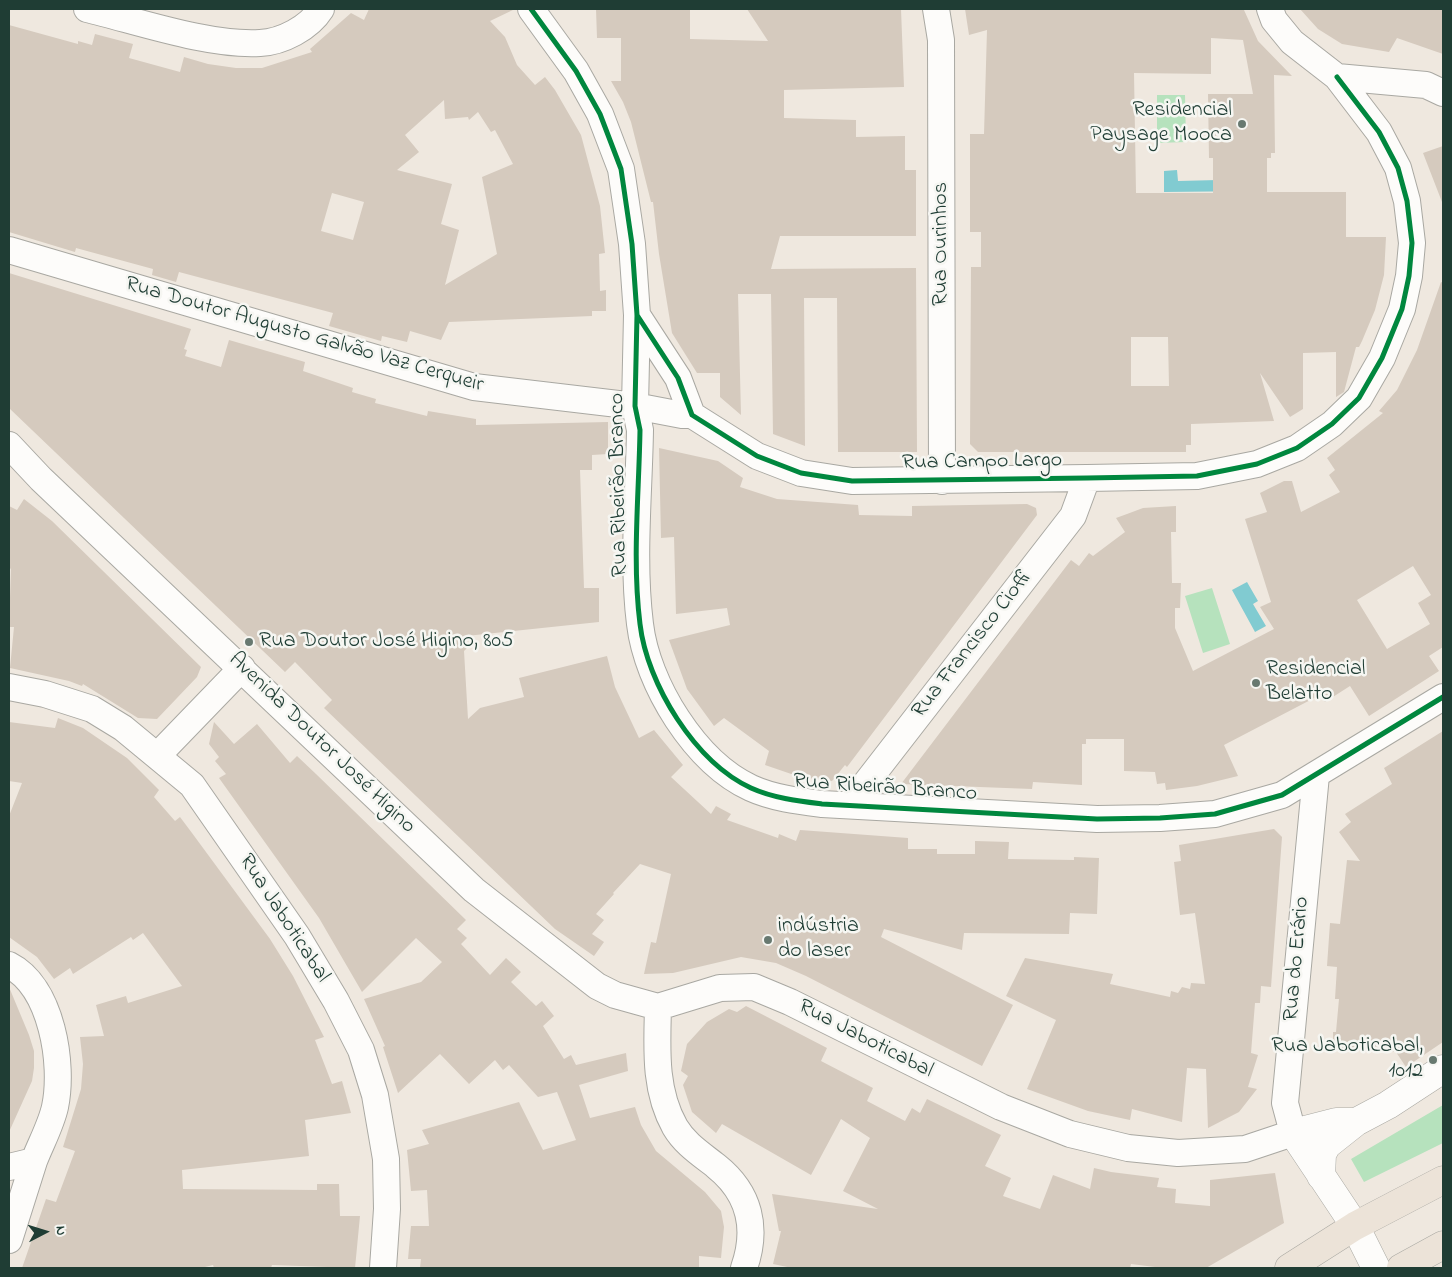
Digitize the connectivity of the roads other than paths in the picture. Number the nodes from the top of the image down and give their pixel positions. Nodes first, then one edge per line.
1 (87, 9) edge
2 (321, 9) edge
3 (531, 9) edge
4 (936, 9) edge
5 (1270, 9) edge
6 (1337, 77) junction
7 (1443, 93) edge
8 (9, 250) edge
9 (637, 315) junction
10 (635, 406) junction
11 (692, 415) junction
12 (9, 445) edge
13 (9, 464) edge
14 (1087, 478) junction
15 (41, 479) junction
16 (942, 480) junction
17 (242, 668) junction
18 (9, 687) edge
19 (1443, 697) edge
20 (158, 756) junction
21 (1316, 775) junction
22 (849, 805) junction
23 (9, 965) edge
24 (658, 1007) junction
25 (1443, 1069) edge
26 (1356, 1122) junction
27 (1293, 1133) junction
28 (34, 1161) junction
29 (9, 1167) edge
30 (1321, 1176) junction
31 (1443, 1180) edge
32 (1355, 1226) junction
33 (9, 1240) edge
34 (1443, 1245) edge
35 (383, 1268) edge
36 (744, 1268) edge
37 (1288, 1268) edge
38 (1376, 1268) edge
39 (1401, 1268) edge

1 - 2 street
3 - 9 street
4 - 16 street, Rua Ourinhos
5 - 6 street, Rua Campo Largo
6 - 7 street
6 - 14 street, Rua Campo Largo
8 - 10 street, Rua Doutor Augusto Galvão Vaz Cerqueir
9 - 10 street, Rua Ribeirão Branco
9 - 11 street
10 - 11 street, Rua Doutor Augusto Galvão Vaz Cerqueir
10 - 22 street, Rua Ribeirão Branco
11 - 16 street, Rua Campo Largo
12 - 15 street, Avenida Doutor José Higino
13 - 15 street
14 - 16 street, Rua Campo Largo
14 - 22 street, Rua Francisco Cioffi
15 - 17 street, Avenida Doutor José Higino
17 - 20 street
17 - 24 street, Avenida Doutor José Higino
18 - 20 street, Rua Jaboticabal
19 - 21 street, Rua Ribeirão Branco
20 - 35 street, Rua Jaboticabal
21 - 22 street, Rua Ribeirão Branco
21 - 27 street, Rua do Erário
23 - 28 street
24 - 27 street, Rua Jaboticabal
24 - 36 street
25 - 26 street, Rua Jaboticabal
26 - 27 street, Rua Jaboticabal
26 - 30 street, Rua Jaboticabal
27 - 30 street, Rua do Erário
28 - 29 street
28 - 33 street
30 - 32 street, Rua do Erário
31 - 32 highway
32 - 37 highway
32 - 38 street, Rua do Erário
34 - 39 highway

